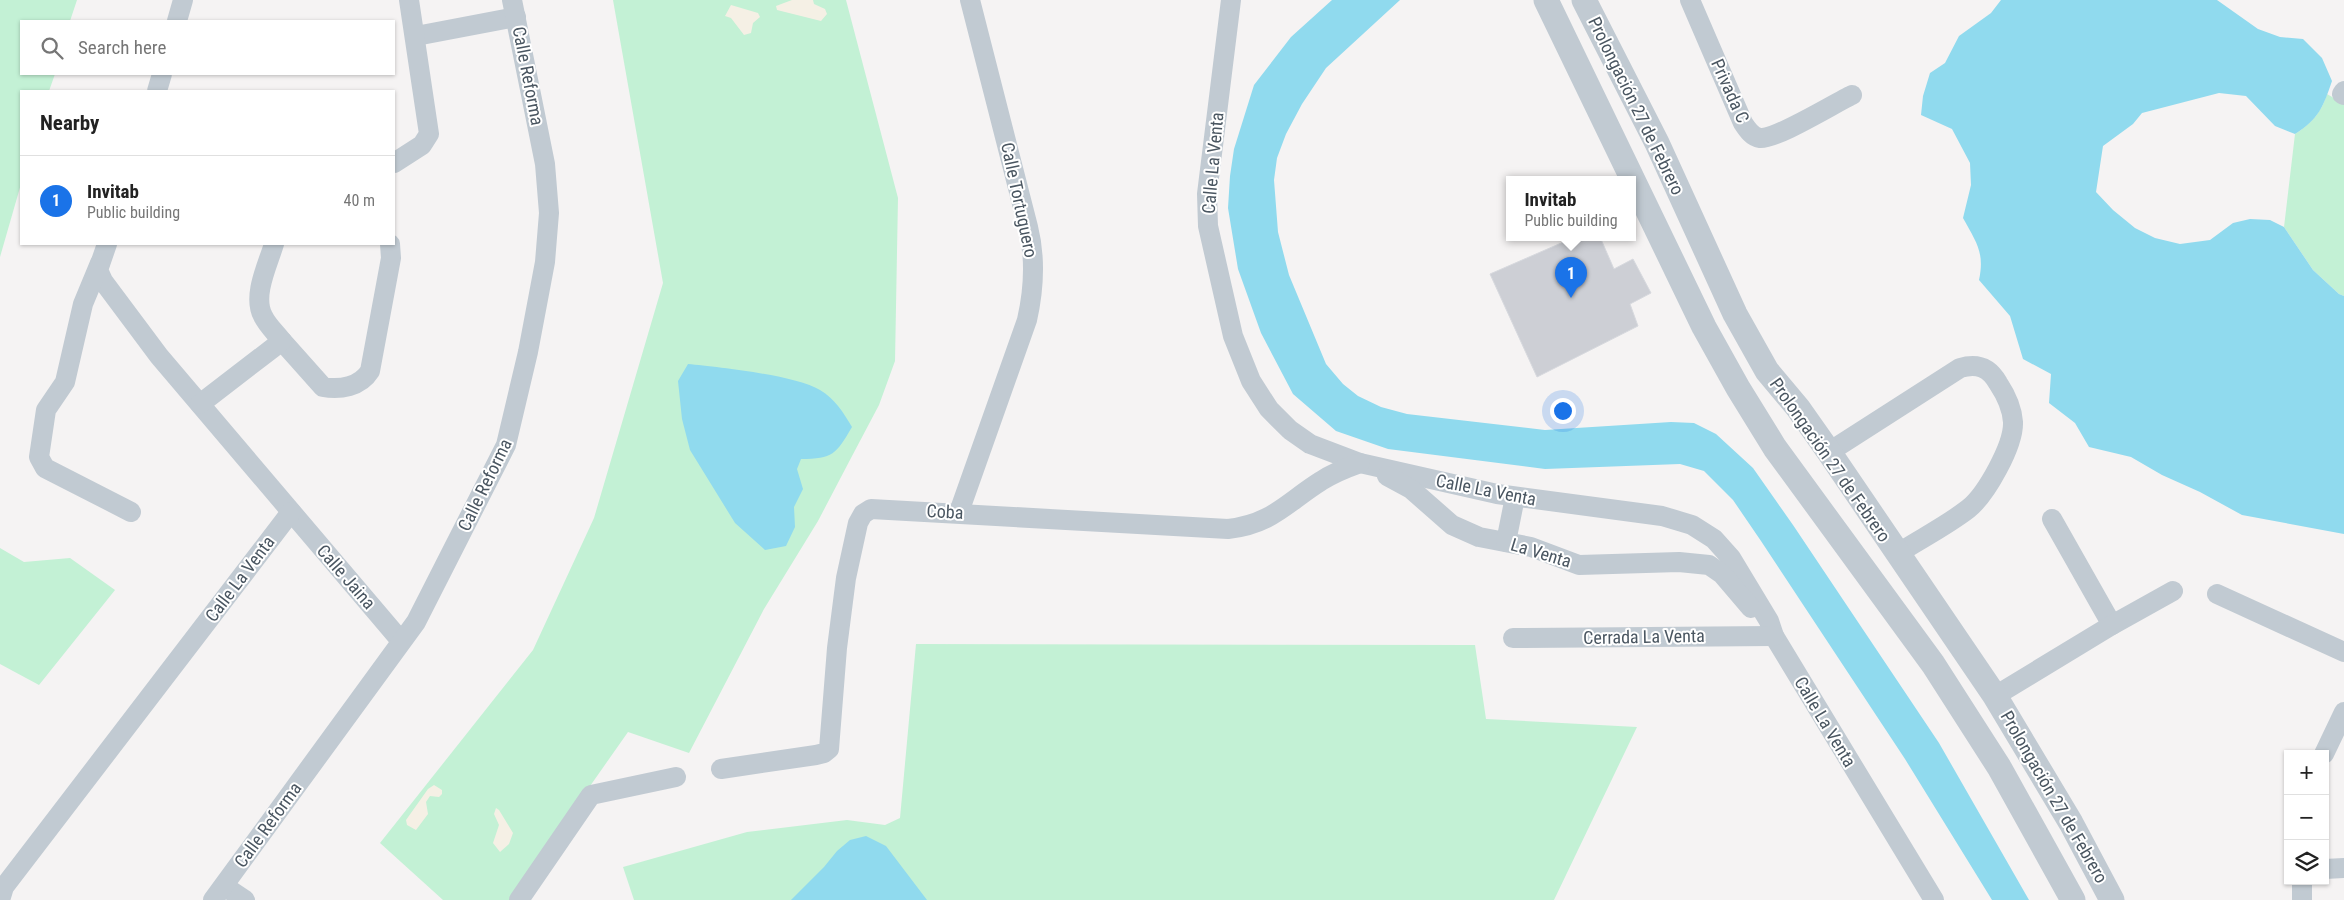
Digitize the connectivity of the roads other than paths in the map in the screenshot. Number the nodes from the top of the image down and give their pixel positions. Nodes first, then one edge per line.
1 (183, 0) edge
2 (409, 0) edge
3 (970, 0) edge
4 (1231, 0) edge
5 (1546, 0) edge
6 (1584, 0) edge
7 (1690, 0) edge
8 (514, 8) edge
9 (177, 20) edge
10 (416, 36) junction
11 (162, 75) edge
12 (157, 90) edge
13 (2344, 91) edge
14 (1852, 95) dead end
15 (2344, 95) edge
16 (1657, 143) junction
17 (1623, 160) junction
18 (395, 162) edge
19 (1631, 176) edge
20 (1636, 187) edge
21 (107, 245) edge
22 (274, 245) edge
23 (390, 245) edge
24 (100, 263) junction
25 (282, 341) junction
26 (1767, 371) junction
27 (1738, 388) junction
28 (200, 404) junction
29 (1829, 452) junction
30 (1360, 463) junction
31 (1515, 497) junction
32 (131, 512) dead end
33 (291, 512) junction
34 (959, 512) junction
35 (2052, 519) dead end
36 (1506, 542) junction
37 (1896, 554) junction
38 (2173, 591) dead end
39 (2218, 594) dead end
40 (2112, 625) junction
41 (1774, 636) junction
42 (1513, 638) dead end
43 (401, 641) junction
44 (2344, 652) edge
45 (1995, 696) junction
46 (2341, 724) edge
47 (2326, 750) edge
48 (721, 769) dead end
49 (676, 777) dead end
50 (2344, 868) edge
51 (2329, 869) edge
52 (2302, 885) edge
53 (218, 893) edge
54 (0, 900) edge
55 (246, 900) edge
56 (518, 900) edge
57 (1934, 900) edge
58 (2073, 900) edge
59 (2112, 900) edge
60 (2302, 900) edge

1 - 9 street
2 - 10 street
3 - 34 street, Calle Tortuguero
4 - 30 street, Calle La Venta
5 - 17 street, Prolongación 27 de Febrero
6 - 16 street, Prolongación 27 de Febrero
7 - 14 street, Privada C
8 - 10 street
8 - 43 street, Calle Reforma
10 - 18 street
11 - 12 street
13 - 15 street
16 - 17 street
16 - 26 street, Prolongación 27 de Febrero
17 - 19 street, Prolongación 27 de Febrero
20 - 27 street, Prolongación 27 de Febrero
21 - 24 street
22 - 25 street
23 - 25 street
24 - 28 street
24 - 32 street
25 - 28 street
26 - 27 street
26 - 29 street, Prolongación 27 de Febrero
27 - 58 street, Prolongación 27 de Febrero
28 - 33 street
29 - 37 street, Prolongación 27 de Febrero
29 - 37 street
30 - 31 street, Calle La Venta
30 - 34 street, Coba
30 - 36 street, La Venta
31 - 36 street
31 - 41 street, Calle La Venta
33 - 43 street, Calle Jaina
33 - 54 street, Calle La Venta
34 - 48 street, Coba
35 - 40 street
36 - 41 street, La Venta
37 - 45 street, Prolongación 27 de Febrero
38 - 40 street
39 - 44 street
40 - 45 street
41 - 42 street, Cerrada La Venta
41 - 57 street, Calle La Venta
43 - 53 street, Calle Reforma
45 - 59 street, Prolongación 27 de Febrero
46 - 47 street
49 - 56 street
50 - 51 street
52 - 60 street
53 - 55 street

